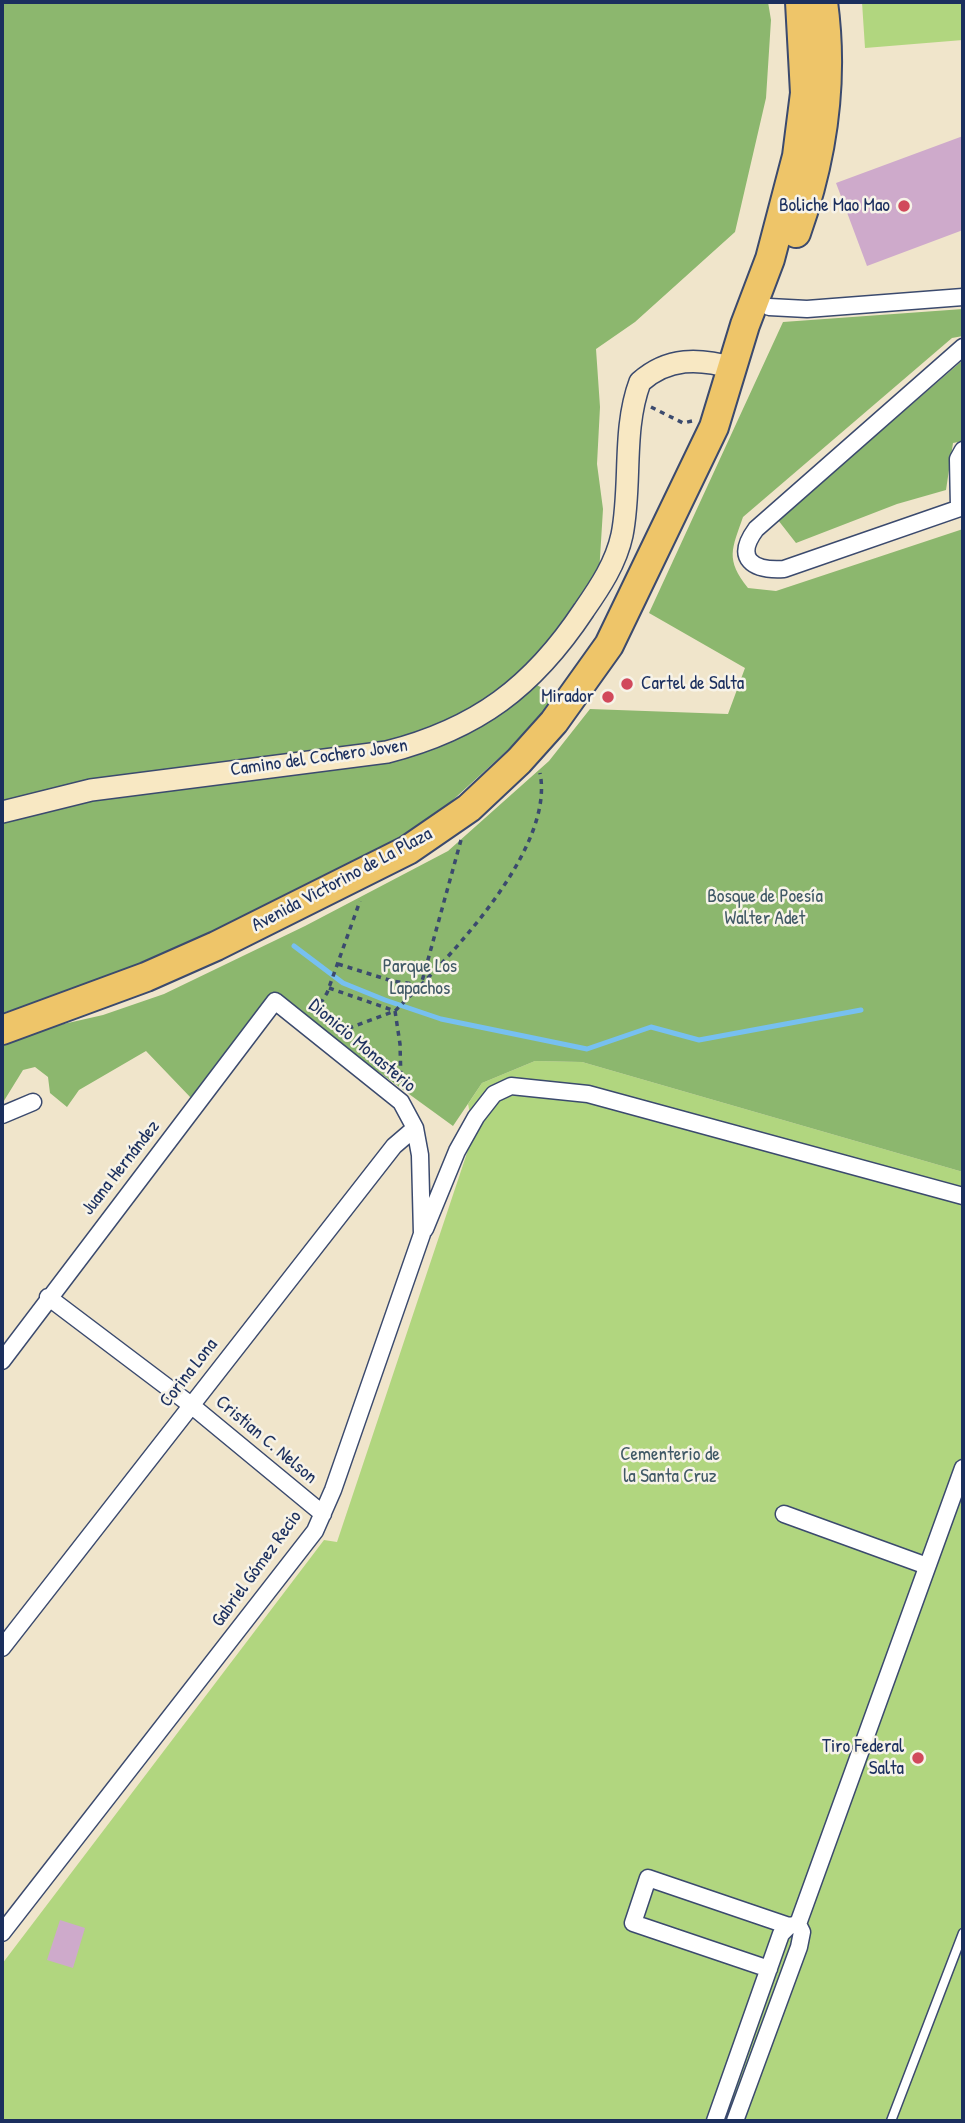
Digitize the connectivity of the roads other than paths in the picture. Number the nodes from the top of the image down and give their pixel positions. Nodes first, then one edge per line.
1 (800, 2) edge
2 (823, 2) edge
3 (963, 297) edge
4 (769, 307) junction
5 (963, 347) edge
6 (734, 368) junction
7 (963, 450) edge
8 (961, 507) edge
9 (2, 813) edge
10 (275, 1002) joint
11 (2, 1030) edge
12 (33, 1102) dead end
13 (2, 1115) edge
14 (415, 1128) junction
15 (963, 1196) edge
16 (422, 1234) junction
17 (48, 1297) junction
18 (2, 1361) edge
19 (191, 1405) junction
20 (963, 1468) edge
21 (323, 1514) junction
22 (784, 1514) dead end
23 (927, 1566) junction
24 (2, 1648) edge
25 (794, 1925) junction
26 (2, 1933) edge
27 (963, 1933) edge
28 (769, 1969) junction
29 (715, 2121) edge
30 (736, 2121) edge
31 (891, 2121) edge

1 - 6 highway
2 - 4 highway
3 - 4 street
4 - 6 highway
5 - 8 street
6 - 9 street, Camino del Cochero Joven
6 - 11 highway, Avenida Victorino de La Plaza
7 - 8 street
10 - 14 street, Dionicio Monasterio
10 - 17 street, Juana Hernández
12 - 13 street
14 - 16 street, Gabriel Gómez Recio
14 - 19 street, Corina Lona
15 - 16 street
16 - 21 street, Gabriel Gómez Recio
17 - 18 street, Juana Hernández
17 - 19 street, Cristian C. Nelson
19 - 21 street, Cristian C. Nelson
19 - 24 street, Corina Lona
20 - 23 street
21 - 26 street, Gabriel Gómez Recio
22 - 23 street
23 - 25 street
25 - 28 street
25 - 28 street
25 - 30 street
27 - 31 lane
28 - 29 street

